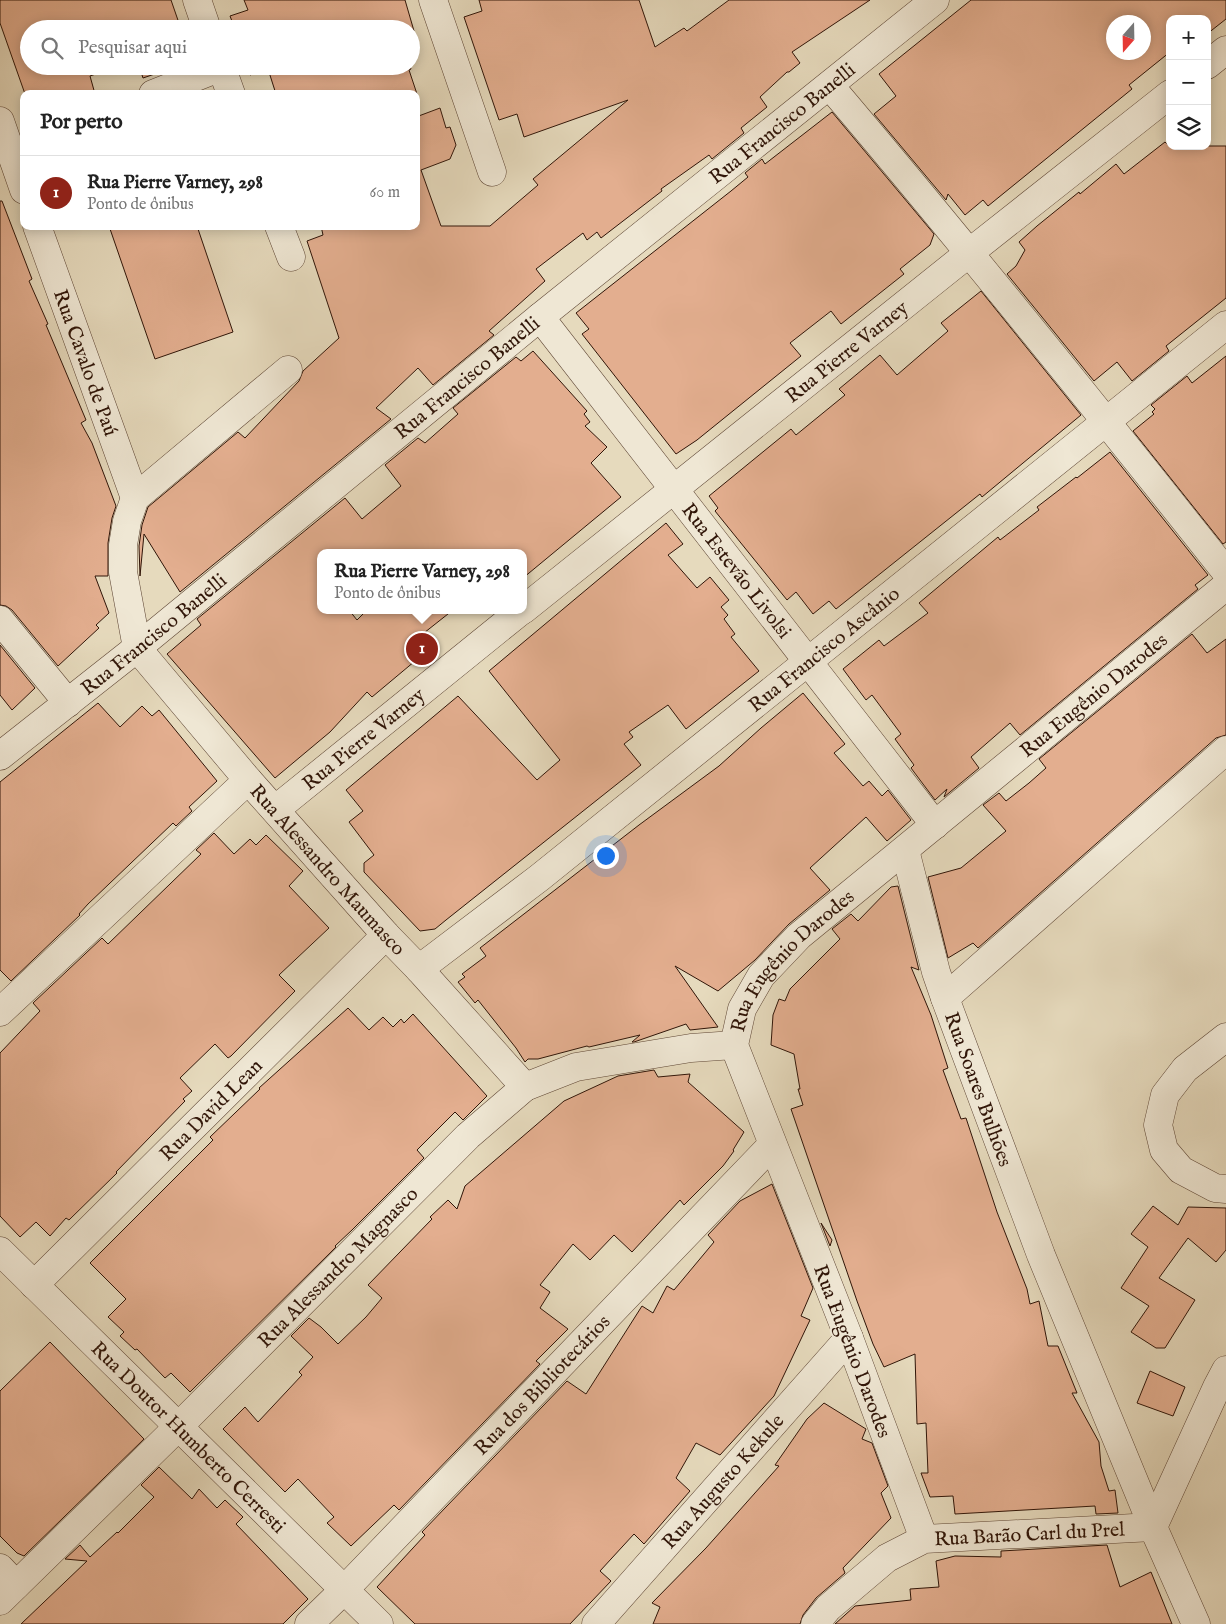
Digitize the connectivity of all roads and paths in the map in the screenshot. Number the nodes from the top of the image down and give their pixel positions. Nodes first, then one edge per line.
1 (197, 0) edge
2 (433, 0) edge
3 (935, 0) edge
4 (205, 20) edge
5 (1226, 50) edge
6 (1211, 61) edge
7 (199, 75) edge
8 (224, 75) edge
9 (830, 86) junction
10 (163, 90) edge
11 (230, 90) edge
12 (1166, 97) edge
13 (0, 121) edge
14 (17, 147) edge
15 (20, 165) edge
16 (492, 172) dead end
17 (38, 230) edge
18 (280, 230) edge
19 (969, 253) junction
20 (290, 258) dead end
21 (540, 317) junction
22 (1226, 325) edge
23 (288, 370) dead end
24 (1106, 421) junction
25 (673, 489) junction
26 (135, 498) junction
27 (1226, 572) edge
28 (1226, 586) edge
29 (527, 607) edge
30 (518, 614) edge
31 (0, 620) edge
32 (137, 648) junction
33 (807, 662) junction
34 (68, 702) junction
35 (1226, 750) edge
36 (0, 756) edge
37 (248, 780) junction
38 (276, 809) junction
39 (935, 825) junction
40 (905, 850) junction
41 (386, 935) junction
42 (419, 969) junction
43 (945, 998) junction
44 (0, 1012) edge
45 (1226, 1037) edge
46 (734, 1045) junction
47 (524, 1087) junction
48 (772, 1145) junction
49 (1226, 1189) edge
50 (0, 1251) edge
51 (34, 1285) junction
52 (849, 1338) junction
53 (1226, 1370) edge
54 (179, 1426) junction
55 (1153, 1527) junction
56 (924, 1539) junction
57 (5, 1585) edge
58 (345, 1589) junction
59 (309, 1624) edge
60 (378, 1624) edge
61 (596, 1624) edge
62 (815, 1624) edge
63 (1196, 1624) edge

1 - 4 street
2 - 16 street
3 - 9 street, Rua Francisco Banelli
5 - 6 street
7 - 10 street
8 - 11 street
9 - 19 street
9 - 21 street, Rua Francisco Banelli
12 - 19 street, Rua Pierre Varney
13 - 14 street
14 - 15 street
17 - 26 street, Rua Cavalo de Paú
18 - 20 street
19 - 24 street
19 - 25 street, Rua Pierre Varney
21 - 25 street, Rua Estevão Livolsi
21 - 32 street, Rua Francisco Banelli
22 - 24 street, Rua Francisco Ascânio
23 - 26 street
24 - 27 street
24 - 33 street, Rua Francisco Ascânio
25 - 29 street, Rua Pierre Varney
25 - 33 street, Rua Estevão Livolsi
26 - 32 street
28 - 39 street, Rua Eugênio Darodes
30 - 38 street, Rua Pierre Varney
31 - 34 street
32 - 34 street, Rua Francisco Banelli
32 - 37 street, Rua Alessandro Maumasco
33 - 39 street, Rua Estevão Livolsi
33 - 42 street, Rua Francisco Ascânio
34 - 36 street, Rua Francisco Banelli
35 - 43 street, Rua Soares Bulhões
37 - 38 street, Rua Alessandro Maumasco
37 - 44 street
38 - 41 street, Rua Alessandro Maumasco
39 - 40 street, Rua Eugênio Darodes
40 - 43 street
40 - 46 street, Rua Eugênio Darodes
41 - 42 street, Rua Alessandro Maumasco
41 - 51 street, Rua David Lean
42 - 47 street, Rua Alessandro Maumasco
43 - 55 street, Rua Soares Bulhões
45 - 49 street
46 - 47 street, Rua Alessandro Magnasco
46 - 48 street, Rua Eugênio Darodes
47 - 54 street, Rua Alessandro Magnasco
48 - 52 street, Rua Eugênio Darodes
48 - 58 street, Rua dos Bibliotecários
50 - 51 street, Rua Doutor Humberto Cerresti
51 - 54 street, Rua Doutor Humberto Cerresti
52 - 56 street, Rua Eugênio Darodes
52 - 61 street, Rua Augusto Kekule
53 - 55 street
54 - 57 street, Rua Alessandro Magnasco
54 - 58 street, Rua Doutor Humberto Cerresti
55 - 56 street, Rua Barão Carl du Prel
55 - 63 street, Rua Soares Bulhões
56 - 62 street, Rua Barão Carl du Prel
58 - 59 street, Rua dos Bibliotecários
58 - 60 street, Rua Doutor Humberto Cerresti

